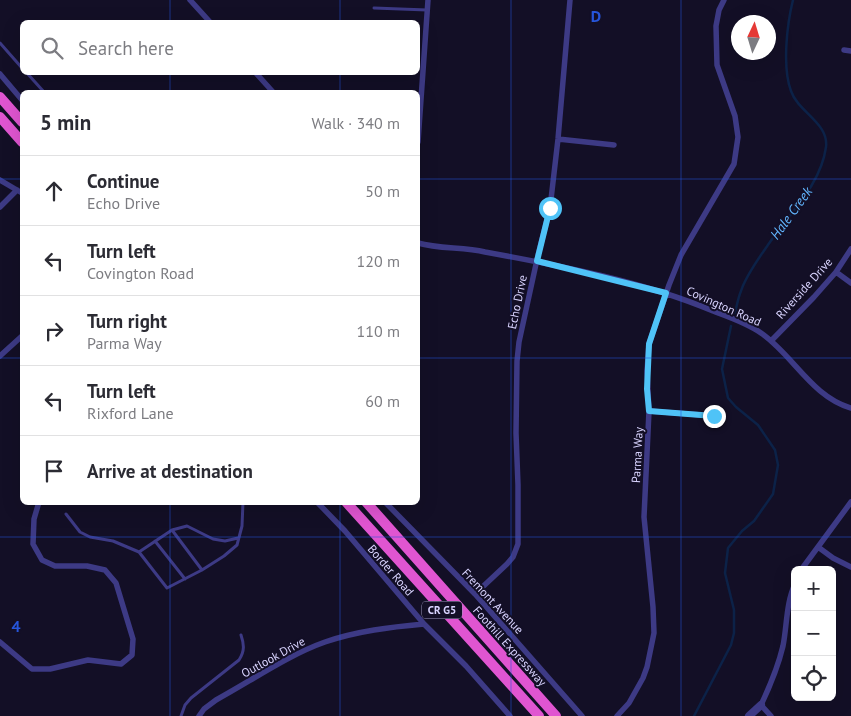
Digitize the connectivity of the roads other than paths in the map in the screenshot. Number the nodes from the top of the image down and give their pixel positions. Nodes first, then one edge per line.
1 (190, 0) edge
2 (428, 0) edge
3 (570, 0) edge
4 (724, 0) edge
5 (374, 8) dead end
6 (427, 10) junction
7 (208, 20) edge
8 (0, 43) edge
9 (20, 66) edge
10 (0, 74) edge
11 (29, 75) edge
12 (258, 75) edge
13 (42, 90) edge
14 (271, 90) edge
15 (0, 97) edge
16 (20, 98) edge
17 (420, 113) edge
18 (0, 117) edge
19 (20, 120) edge
20 (558, 139) junction
21 (20, 140) edge
22 (614, 145) dead end
23 (0, 180) edge
24 (20, 191) edge
25 (0, 207) edge
26 (420, 243) edge
27 (851, 249) edge
28 (537, 261) junction
29 (836, 272) junction
30 (851, 283) edge
31 (666, 293) junction
32 (20, 338) edge
33 (771, 341) junction
34 (0, 356) edge
35 (851, 408) edge
36 (649, 411) junction
37 (714, 416) dead end
38 (851, 502) edge
39 (39, 505) edge
40 (243, 505) edge
41 (320, 505) edge
42 (349, 505) edge
43 (369, 505) edge
44 (388, 505) edge
45 (66, 514) dead end
46 (172, 530) junction
47 (238, 538) junction
48 (155, 541) junction
49 (818, 547) junction
50 (139, 552) junction
51 (804, 566) edge
52 (851, 567) edge
53 (202, 570) junction
54 (185, 580) junction
55 (791, 593) edge
56 (475, 594) junction
57 (424, 624) junction
58 (241, 635) dead end
59 (0, 642) edge
60 (761, 706) junction
61 (182, 716) edge
62 (199, 716) edge
63 (510, 716) edge
64 (539, 716) edge
65 (556, 716) edge
66 (582, 716) edge
67 (617, 716) edge
68 (749, 716) edge
69 (771, 716) edge

1 - 7 street
2 - 6 street
3 - 20 street, Echo Drive
4 - 31 street, Parma Way
5 - 6 lane
6 - 17 street
8 - 9 lane
10 - 16 street
11 - 13 lane
12 - 14 street
15 - 19 highway
18 - 21 highway
20 - 22 street
20 - 28 street, Echo Drive
23 - 24 street
24 - 25 street
26 - 28 street, Covington Road
27 - 29 street, Riverside Drive
28 - 31 street, Covington Road
28 - 56 street, Echo Drive
29 - 30 street
29 - 33 street, Riverside Drive
31 - 33 street, Covington Road
31 - 36 street, Parma Way
32 - 34 street
33 - 35 street, Covington Road
36 - 37 street
36 - 67 street, Parma Way
38 - 49 street
39 - 59 street
40 - 47 lane
41 - 57 street, Border Road
42 - 64 highway, Foothill Expressway / CR G5
43 - 65 highway, Foothill Expressway / CR G5
44 - 56 street, Fremont Avenue
45 - 50 lane
46 - 47 lane
46 - 48 lane
46 - 53 lane
47 - 53 lane
48 - 50 lane
48 - 54 lane
49 - 51 street
49 - 52 street
50 - 54 lane
53 - 54 lane
55 - 60 street
56 - 66 street, Fremont Avenue
57 - 62 street, Outlook Drive
57 - 63 street, Border Road
58 - 61 lane
60 - 68 street
60 - 69 street

